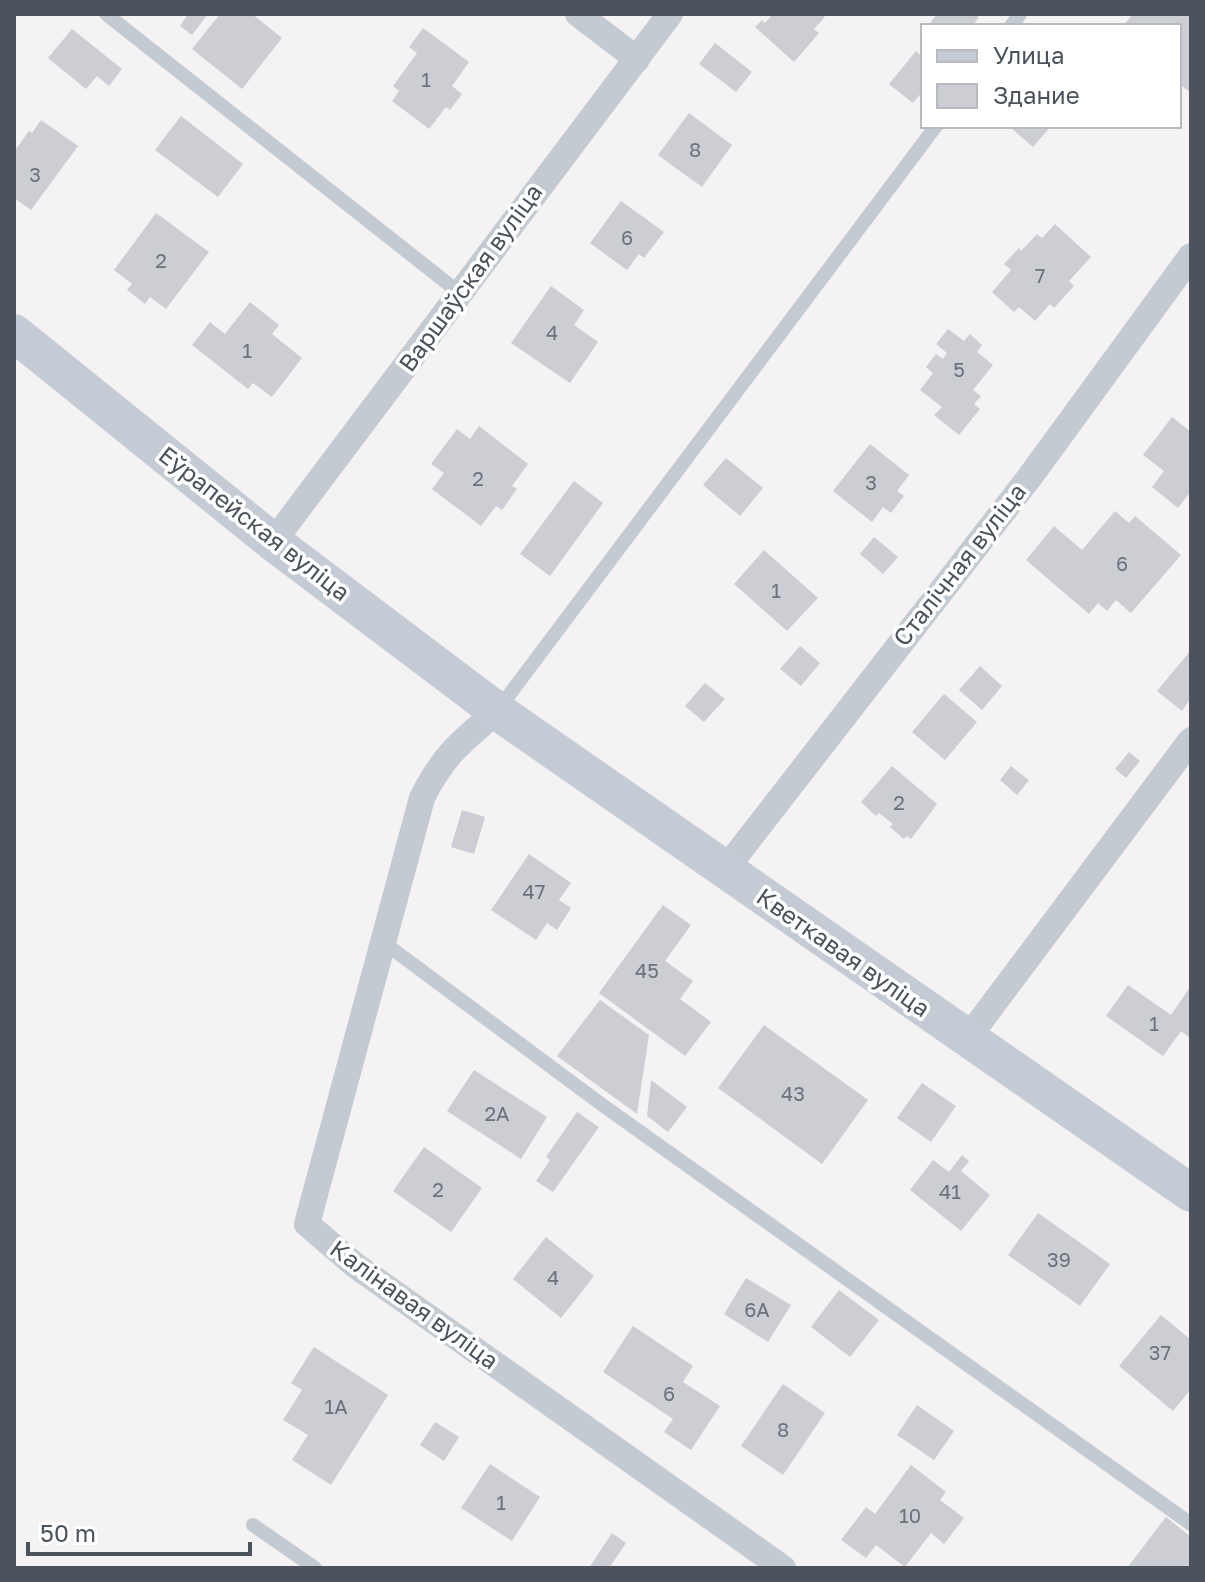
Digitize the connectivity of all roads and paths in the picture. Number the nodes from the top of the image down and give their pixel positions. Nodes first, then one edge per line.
1 (106, 14) edge
2 (578, 14) edge
3 (670, 14) edge
4 (637, 59) junction
5 (934, 128) edge
6 (1191, 256) edge
7 (461, 294) junction
8 (14, 333) edge
9 (273, 542) junction
10 (497, 711) junction
11 (1191, 740) edge
12 (724, 871) junction
13 (383, 942) junction
14 (967, 1039) junction
15 (1191, 1193) edge
16 (1191, 1524) edge
17 (253, 1525) dead end
18 (315, 1568) edge
19 (783, 1568) edge

1 - 7 lane
2 - 4 street
3 - 4 street, Варшаўская вуліца
4 - 7 street, Варшаўская вуліца
5 - 10 lane
6 - 12 street, Сталічная вуліца
7 - 9 street, Варшаўская вуліца
8 - 9 street, Еўрапейская вуліца
9 - 10 street, Еўрапейская вуліца
10 - 12 street, Кветкавая вуліца
10 - 13 street, Калінавая вуліца
11 - 14 street
12 - 14 street, Кветкавая вуліца
13 - 16 lane
13 - 19 street, Калінавая вуліца
14 - 15 street, Кветкавая вуліца
17 - 18 lane

